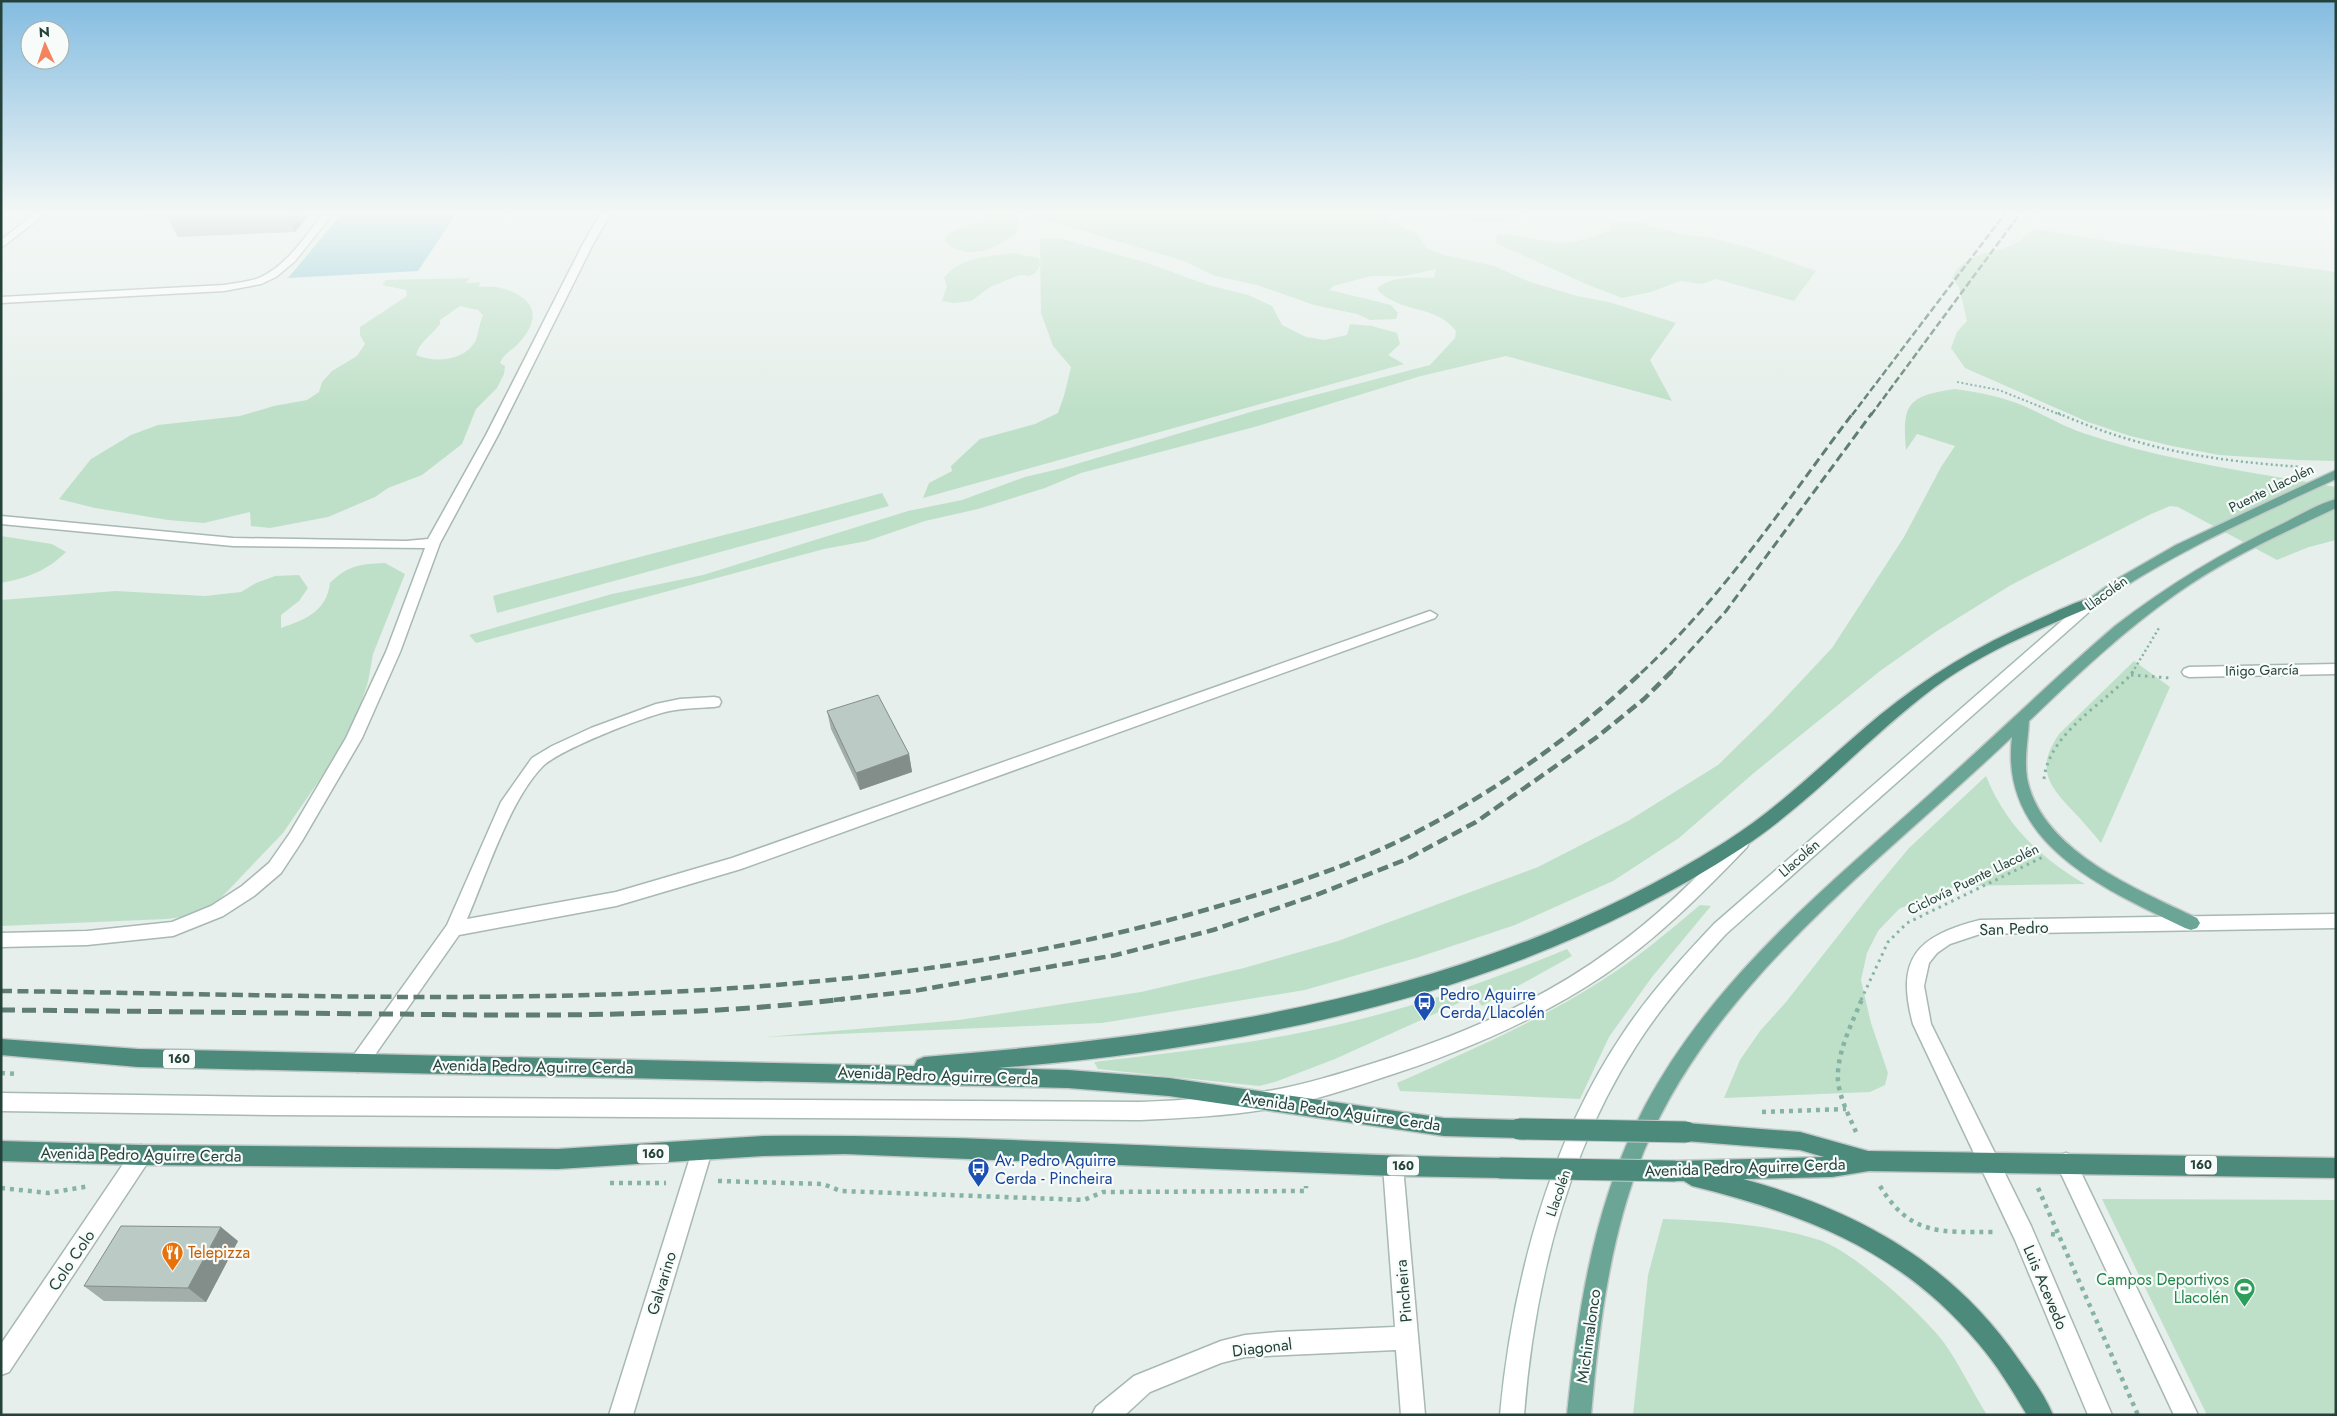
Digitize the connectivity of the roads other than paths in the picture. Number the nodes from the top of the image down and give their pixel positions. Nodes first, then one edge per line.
1 (266, 277) edge
2 (571, 277) edge
3 (1, 300) edge
4 (2336, 474) edge
5 (2336, 502) edge
6 (1, 520) edge
7 (2219, 530) joint
8 (433, 543) junction
9 (2093, 601) junction
10 (1430, 615) dead end
11 (2336, 669) edge
12 (2189, 672) road end
13 (714, 702) dead end
14 (2022, 720) junction
15 (1747, 835) junction
16 (2336, 921) edge
17 (2191, 923) junction
18 (454, 929) junction
19 (1, 940) edge
20 (1, 1047) edge
21 (358, 1063) junction
22 (840, 1072) junction
23 (1268, 1100) junction
24 (1, 1102) edge
25 (1, 1151) edge
26 (702, 1151) junction
27 (141, 1155) junction
28 (1869, 1161) junction
29 (1988, 1161) junction
30 (2066, 1163) junction
31 (1393, 1166) junction
32 (2336, 1168) edge
33 (1674, 1172) junction
34 (1407, 1338) junction
35 (1, 1364) edge
36 (621, 1415) edge
37 (1104, 1415) edge
38 (1413, 1415) edge
39 (1512, 1415) edge
40 (1579, 1415) edge
41 (2041, 1415) edge
42 (2100, 1415) edge
43 (2186, 1415) edge

1 - 3 street
2 - 8 street
4 - 7 main road, Puente Llacolén
5 - 14 main road
6 - 8 street
7 - 9 main road, Llacolén
8 - 19 street
9 - 15 highway
9 - 39 street, Llacolén
10 - 18 street
11 - 12 street, Iñigo García
13 - 18 street
14 - 17 main road
14 - 40 main road, Michimalonco
15 - 22 highway
15 - 23 street
16 - 17 street, San Pedro
17 - 29 street, San Pedro
18 - 21 street
20 - 21 highway, Avenida Pedro Aguirre Cerda / 160
21 - 22 highway, Avenida Pedro Aguirre Cerda / 160
22 - 23 highway, Avenida Pedro Aguirre Cerda / 160
23 - 24 street
23 - 28 highway, Avenida Pedro Aguirre Cerda / 160, bridge
25 - 27 highway, Avenida Pedro Aguirre Cerda / 160
26 - 27 highway, Avenida Pedro Aguirre Cerda / 160
26 - 31 highway, Avenida Pedro Aguirre Cerda / 160
26 - 36 street, Galvarino
27 - 35 street, Colo Colo
28 - 29 highway, Avenida Pedro Aguirre Cerda / 160
28 - 33 highway, Avenida Pedro Aguirre Cerda / 160
29 - 30 highway, Avenida Pedro Aguirre Cerda / 160
29 - 42 street, Luis Acevedo
30 - 32 highway, Avenida Pedro Aguirre Cerda / 160
30 - 43 street
31 - 33 highway, Avenida Pedro Aguirre Cerda / 160, bridge
31 - 34 street, Pincheira
33 - 41 highway
34 - 37 street, Diagonal
34 - 38 street, Pincheira

